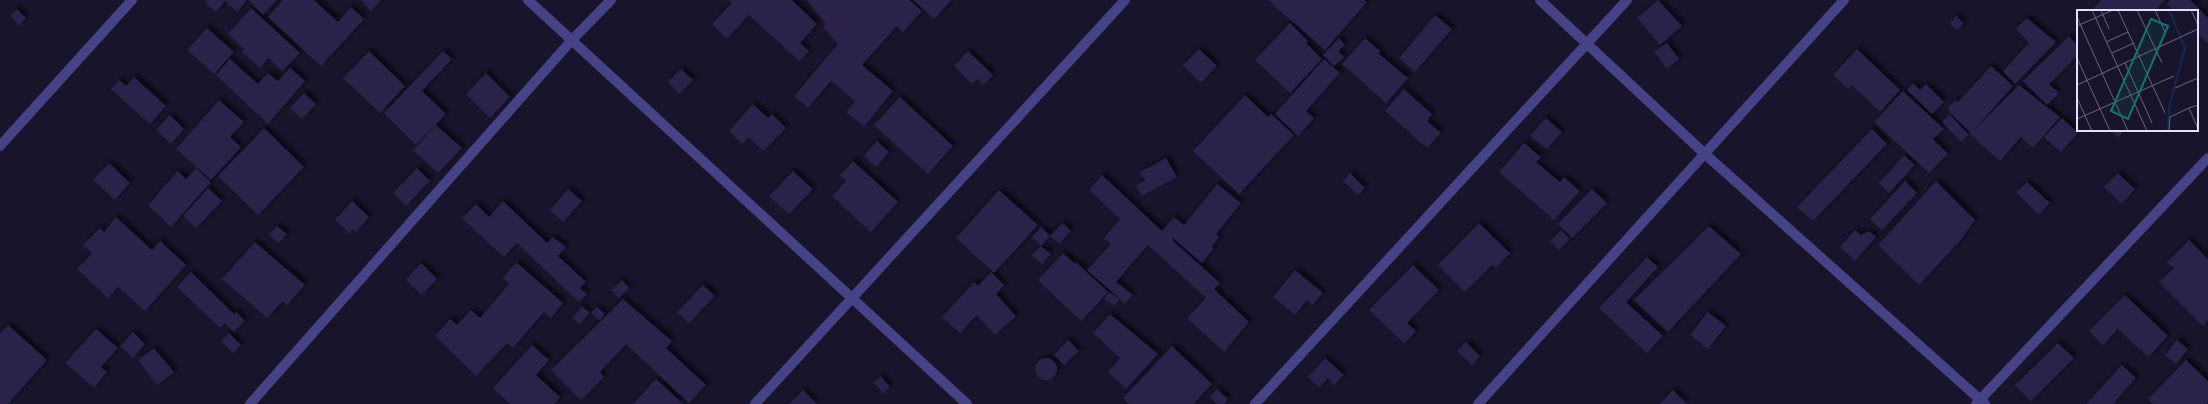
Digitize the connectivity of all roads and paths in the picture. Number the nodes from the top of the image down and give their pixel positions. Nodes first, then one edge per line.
1 (132, 0) edge
2 (528, 0) edge
3 (611, 0) edge
4 (1125, 0) edge
5 (1540, 0) edge
6 (1627, 0) edge
7 (1844, 0) edge
8 (571, 41) junction
9 (1586, 44) junction
10 (0, 146) edge
11 (1705, 154) junction
12 (2208, 158) edge
13 (853, 298) junction
14 (1980, 402) edge
15 (250, 404) edge
16 (755, 404) edge
17 (967, 404) edge
18 (1255, 404) edge
19 (1478, 404) edge

1 - 10 street
2 - 8 street
3 - 8 street
4 - 13 street
5 - 9 street
6 - 9 street
7 - 11 street
8 - 13 street
8 - 15 street
9 - 11 street
9 - 18 street
11 - 14 street
11 - 19 street
12 - 14 street
13 - 16 street
13 - 17 street

